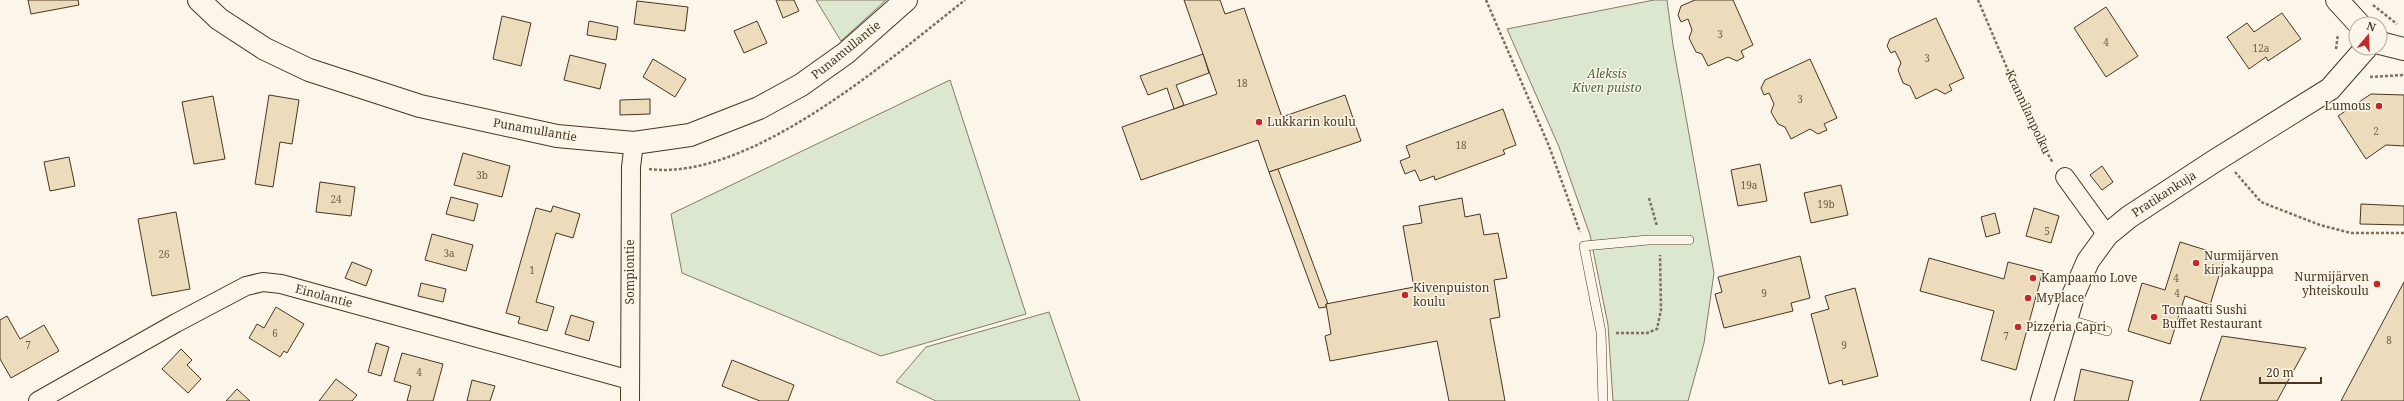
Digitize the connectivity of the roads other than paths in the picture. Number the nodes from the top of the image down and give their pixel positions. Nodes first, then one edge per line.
1 (199, 0) edge
2 (906, 0) edge
3 (2337, 0) edge
4 (2352, 16) edge
5 (2403, 39) edge
6 (2388, 42) edge
7 (2359, 56) edge
8 (634, 143) junction
9 (2065, 177) road end
10 (2107, 235) junction
11 (1689, 240) dead end
12 (2067, 319) junction
13 (2107, 331) dead end
14 (630, 380) junction
15 (38, 401) edge
16 (630, 401) edge
17 (1603, 401) edge
18 (2042, 401) edge

1 - 8 street, Punamullantie
2 - 8 street, Punamullantie
3 - 4 street
5 - 6 street
7 - 10 street, Pratikankuja
8 - 14 street, Sompiontie
9 - 10 street
10 - 12 street, Pratikankuja
11 - 17 lane
12 - 13 lane
12 - 18 street, Pratikankuja
14 - 15 street, Einolantie
14 - 16 street, Sompiontie

